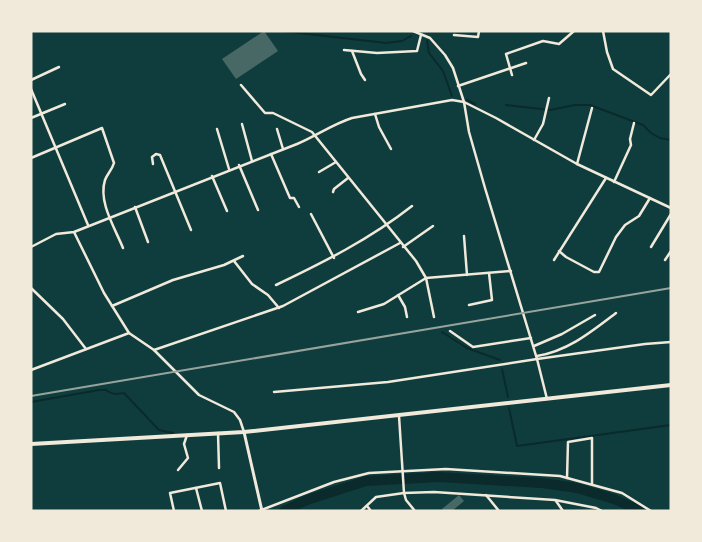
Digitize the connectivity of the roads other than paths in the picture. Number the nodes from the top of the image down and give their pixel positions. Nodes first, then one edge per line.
1 (412, 31) edge
2 (479, 31) edge
3 (574, 31) edge
4 (603, 31) edge
5 (421, 35) junction
6 (454, 35) dead end
7 (344, 50) dead end
8 (352, 51) junction
9 (526, 63) dead end
10 (59, 67) dead end
11 (510, 69) junction
12 (671, 74) edge
13 (512, 75) dead end
14 (31, 80) edge
15 (365, 80) dead end
16 (242, 85) dead end
17 (458, 86) junction
18 (31, 89) edge
19 (549, 98) dead end
20 (464, 102) junction
21 (65, 104) dead end
22 (592, 108) dead end
23 (41, 114) junction
24 (375, 114) junction
25 (31, 118) edge
26 (242, 124) dead end
27 (634, 124) dead end
28 (217, 129) dead end
29 (277, 129) dead end
30 (316, 136) junction
31 (534, 140) junction
32 (55, 147) junction
33 (283, 149) junction
34 (391, 149) dead end
35 (271, 154) junction
36 (31, 158) edge
37 (252, 161) junction
38 (336, 162) junction
39 (153, 164) dead end
40 (577, 164) junction
41 (239, 165) junction
42 (229, 169) junction
43 (319, 172) dead end
44 (212, 176) junction
45 (348, 178) junction
46 (606, 178) junction
47 (614, 182) junction
48 (174, 191) junction
49 (333, 192) dead end
50 (650, 198) junction
51 (135, 206) junction
52 (412, 206) dead end
53 (299, 207) dead end
54 (671, 208) edge
55 (258, 210) dead end
56 (227, 211) dead end
57 (311, 214) dead end
58 (671, 214) edge
59 (110, 217) junction
60 (88, 225) junction
61 (387, 226) junction
62 (433, 226) dead end
63 (191, 230) dead end
64 (74, 232) junction
65 (464, 236) dead end
66 (148, 242) dead end
67 (400, 243) junction
68 (31, 247) edge
69 (403, 247) junction
70 (651, 247) dead end
71 (123, 248) dead end
72 (559, 251) junction
73 (671, 251) edge
74 (244, 256) dead end
75 (334, 258) junction
76 (234, 260) junction
77 (554, 260) dead end
78 (666, 260) dead end
79 (511, 271) junction
80 (489, 273) junction
81 (467, 275) junction
82 (426, 278) junction
83 (276, 285) dead end
84 (31, 288) edge
85 (398, 295) junction
86 (469, 305) dead end
87 (112, 306) junction
88 (278, 308) junction
89 (358, 312) dead end
90 (616, 313) dead end
91 (595, 315) dead end
92 (407, 317) dead end
93 (434, 317) dead end
94 (450, 331) dead end
95 (129, 333) junction
96 (531, 338) junction
97 (671, 342) edge
98 (534, 346) junction
99 (86, 349) junction
100 (154, 350) junction
101 (537, 357) junction
102 (31, 370) edge
103 (671, 386) edge
104 (274, 392) dead end
105 (547, 400) junction
106 (399, 416) junction
107 (244, 432) junction
108 (218, 433) junction
109 (187, 435) junction
110 (31, 444) edge
111 (219, 468) dead end
112 (178, 470) dead end
113 (402, 472) junction
114 (567, 478) junction
115 (592, 484) junction
116 (196, 488) junction
117 (404, 492) junction
118 (486, 495) junction
119 (555, 500) junction
120 (367, 506) junction
121 (261, 510) edge
122 (174, 511) edge
123 (202, 511) edge
124 (226, 511) edge
125 (361, 511) edge
126 (371, 511) edge
127 (415, 511) edge
128 (498, 511) edge
129 (563, 511) edge
130 (602, 511) edge
131 (650, 511) edge

1 - 5 street
2 - 6 street
3 - 11 street
4 - 12 street
5 - 8 street
5 - 17 street
7 - 8 street
8 - 15 street
9 - 11 street
10 - 14 street
11 - 13 street
11 - 17 street
16 - 30 street
17 - 20 street
18 - 23 street
19 - 31 street
20 - 24 street
20 - 31 street
20 - 79 street
21 - 23 street
22 - 40 street
23 - 25 street
23 - 32 street
24 - 30 street
24 - 34 street
26 - 37 street
27 - 47 street
28 - 42 street
29 - 33 street
30 - 33 street
30 - 38 street
31 - 40 street
32 - 36 street
32 - 59 street
32 - 60 street
33 - 35 street
35 - 37 street
35 - 53 street
37 - 41 street
38 - 43 street
38 - 45 street
39 - 48 street
40 - 46 street
41 - 42 street
41 - 55 street
42 - 44 street
44 - 48 street
44 - 56 street
45 - 49 street
45 - 61 street
46 - 47 street
46 - 72 street
47 - 50 street
48 - 51 street
48 - 63 street
50 - 54 street
50 - 72 street
51 - 59 street
51 - 66 street
52 - 61 street
57 - 75 street
58 - 70 street
59 - 60 street
59 - 71 street
60 - 64 street
61 - 67 street
61 - 75 street
62 - 69 street
64 - 68 street
64 - 87 street
65 - 81 street
67 - 69 street
67 - 88 street
69 - 82 street
72 - 77 street
73 - 78 street
74 - 76 street
75 - 83 street
76 - 87 street
76 - 88 street
79 - 80 street
79 - 96 street
80 - 81 street
80 - 86 street
81 - 82 street
82 - 85 street
82 - 93 street
84 - 99 street
85 - 89 street
85 - 92 street
87 - 95 street
88 - 100 street
90 - 101 street
91 - 98 street
94 - 96 street
95 - 99 street
95 - 100 street
96 - 98 street
97 - 101 street
98 - 101 street
99 - 102 street
100 - 107 street
101 - 104 street
101 - 105 street
103 - 105 main road
105 - 106 main road
106 - 107 main road
106 - 113 street
107 - 108 main road
107 - 121 street
108 - 109 main road
108 - 111 street
109 - 110 main road
109 - 112 street
113 - 114 street
113 - 117 street
113 - 121 street
114 - 115 street
114 - 115 street
115 - 131 street
116 - 122 street
116 - 123 street
116 - 124 street
117 - 118 street
117 - 120 street
117 - 127 street
118 - 119 street
118 - 128 street
119 - 129 street
119 - 130 street
120 - 125 street
120 - 126 street

